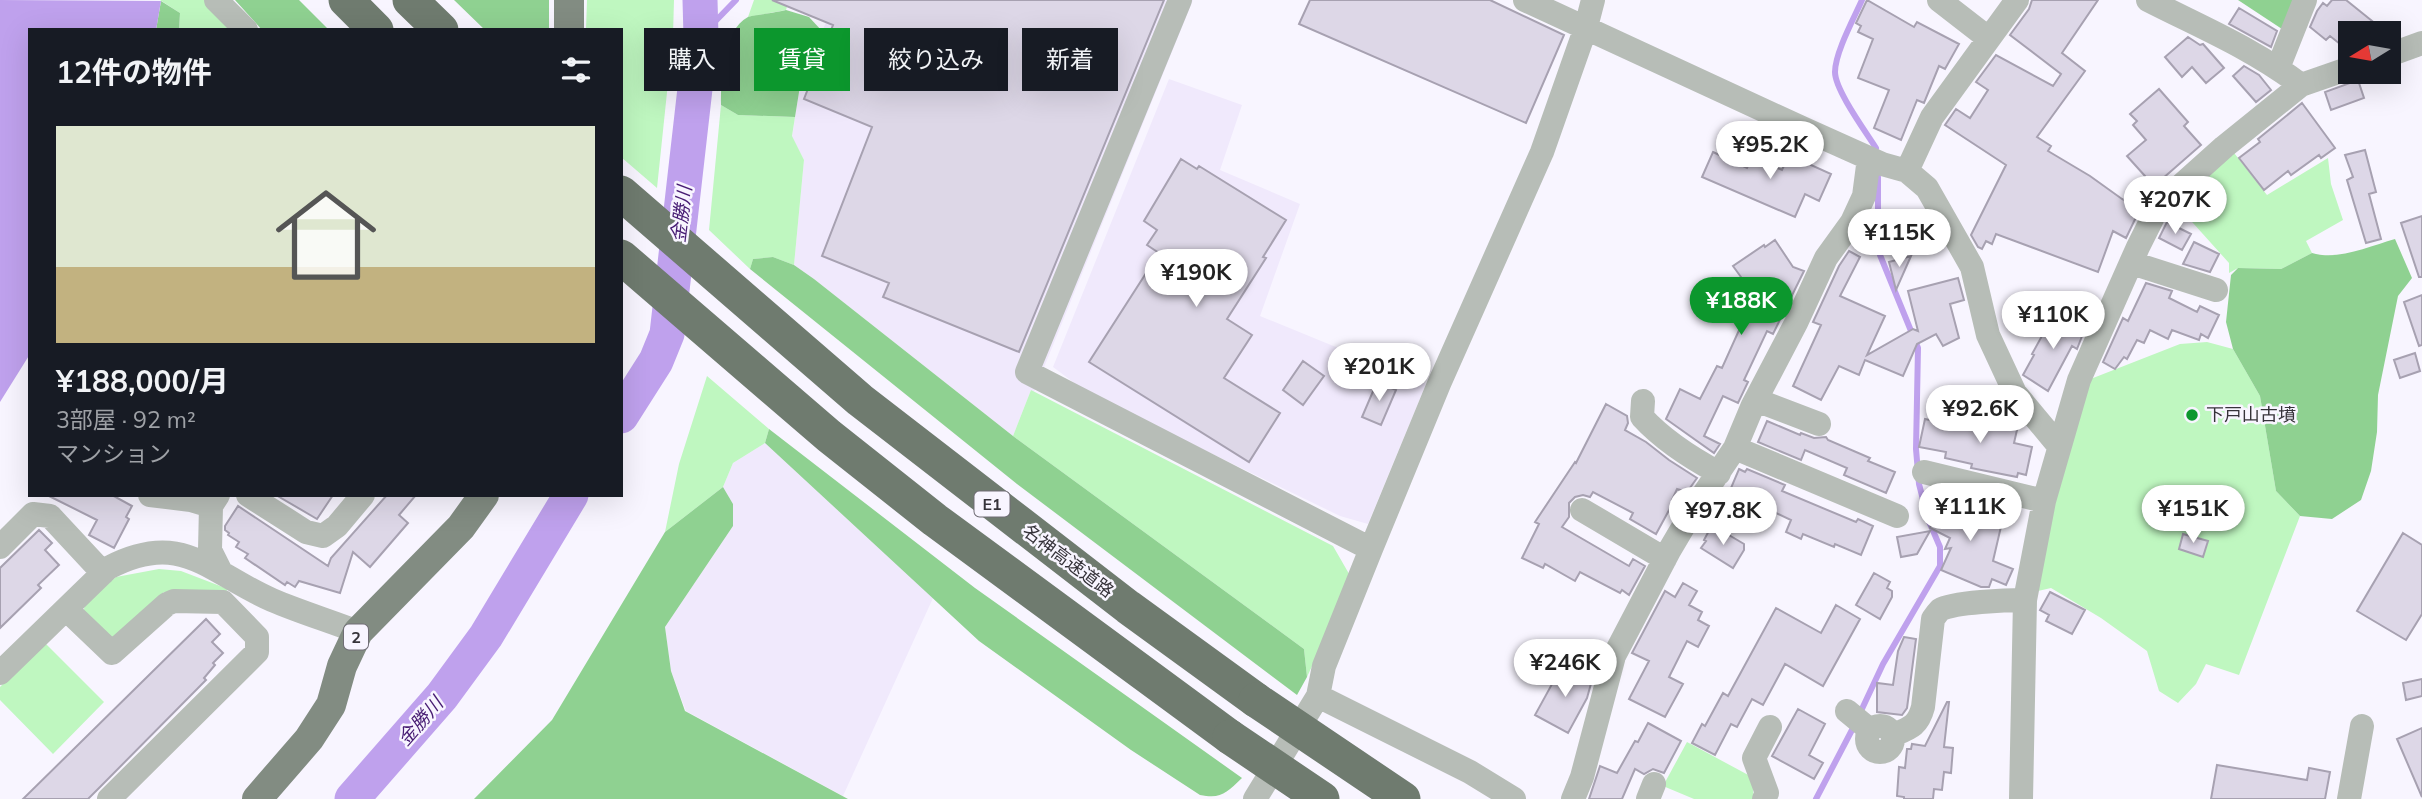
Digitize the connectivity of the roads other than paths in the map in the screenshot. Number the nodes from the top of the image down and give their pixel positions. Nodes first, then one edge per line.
1 (216, 0) edge
2 (346, 0) edge
3 (410, 0) edge
4 (569, 0) edge
5 (1181, 0) edge
6 (1525, 0) edge
7 (1593, 0) edge
8 (1939, 0) edge
9 (2017, 0) edge
10 (2148, 0) edge
11 (2305, 0) edge
12 (1586, 27) junction
13 (244, 28) edge
14 (374, 28) edge
15 (439, 28) edge
16 (569, 28) edge
17 (1988, 38) junction
18 (2422, 43) edge
19 (2401, 51) edge
20 (2278, 68) junction
21 (2338, 72) edge
22 (2301, 85) junction
23 (1868, 158) junction
24 (1908, 171) junction
25 (623, 195) edge
26 (623, 259) edge
27 (2132, 263) junction
28 (2216, 290) dead end
29 (1756, 400) junction
30 (1643, 401) dead end
31 (1819, 424) dead end
32 (2059, 446) junction
33 (1735, 449) junction
34 (1924, 472) dead end
35 (1719, 473) junction
36 (166, 497) edge
37 (251, 497) edge
38 (361, 497) edge
39 (483, 497) edge
40 (2044, 500) junction
41 (215, 501) edge
42 (1582, 510) dead end
43 (1897, 516) dead end
44 (0, 547) edge
45 (1371, 549) junction
46 (1665, 559) junction
47 (221, 572) junction
48 (103, 573) junction
49 (2025, 600) junction
50 (65, 609) junction
51 (358, 632) junction
52 (0, 674) edge
53 (1318, 696) junction
54 (1847, 711) dead end
55 (2362, 726) dead end
56 (1770, 727) dead end
57 (109, 799) edge
58 (257, 799) edge
59 (1255, 799) edge
60 (1322, 799) edge
61 (1403, 799) edge
62 (1514, 799) edge
63 (1573, 799) edge
64 (1764, 799) edge
65 (2021, 799) edge
66 (2349, 799) edge

1 - 13 street
2 - 14 highway
3 - 15 highway
4 - 16 main road
5 - 45 street
6 - 12 street
7 - 12 street
8 - 17 street
9 - 17 street
10 - 20 street
11 - 20 street
12 - 23 street
12 - 45 street
17 - 24 street
18 - 19 street
20 - 22 street
21 - 22 street
22 - 27 street
23 - 24 street
23 - 29 street
24 - 32 street
25 - 61 highway, 名神高速道路 / E1, bridge
26 - 60 highway, E1, bridge
27 - 28 street
27 - 32 street
29 - 31 street
29 - 33 street
30 - 35 street
32 - 40 street
33 - 35 street
33 - 43 street
34 - 40 street
35 - 46 street
36 - 41 street
37 - 38 street
39 - 51 main road, 2
40 - 49 street
41 - 47 street
42 - 46 street
44 - 48 street
45 - 53 street
46 - 63 street
47 - 48 street
47 - 51 street
48 - 50 street
49 - 54 street
49 - 65 street
50 - 52 street
50 - 57 street
51 - 58 main road, 2
53 - 59 street
53 - 62 street
55 - 66 street
56 - 64 street

